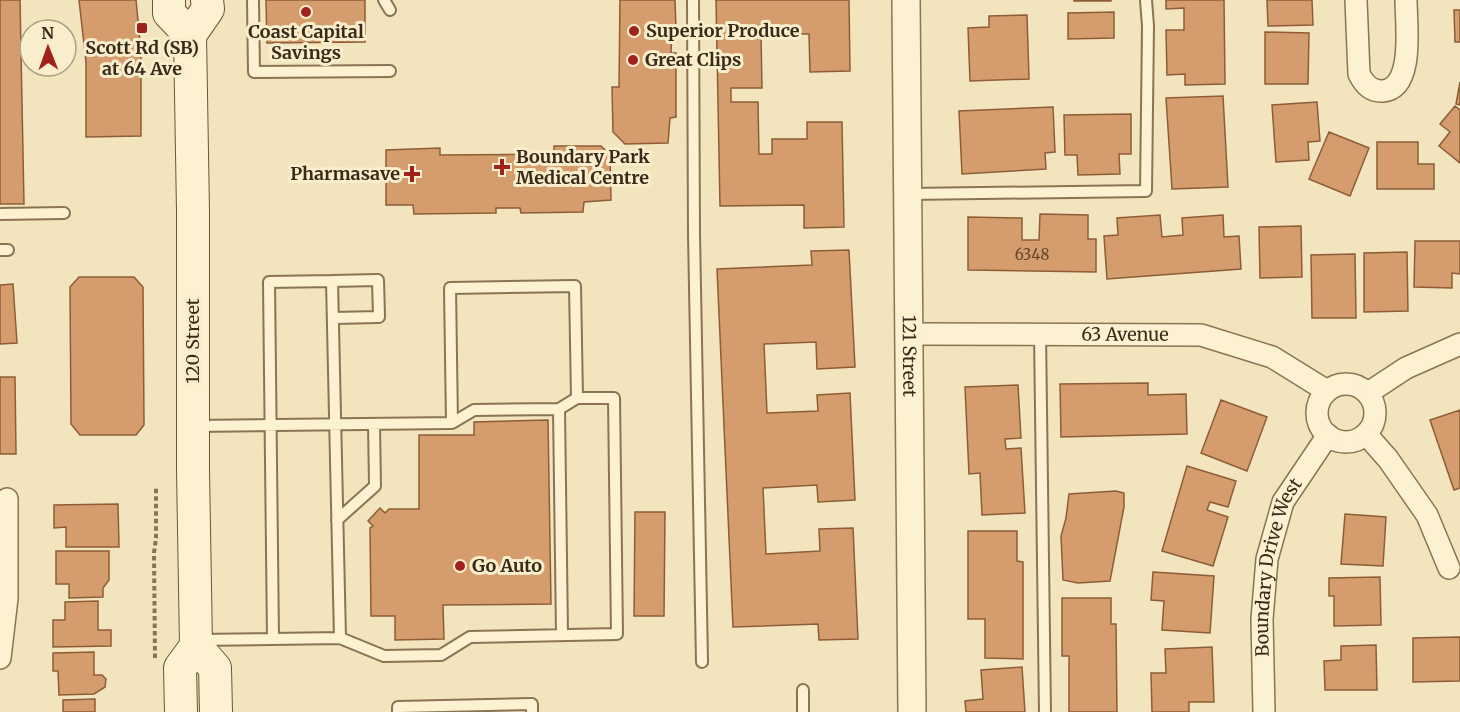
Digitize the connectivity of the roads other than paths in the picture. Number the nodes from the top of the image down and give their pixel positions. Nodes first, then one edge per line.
1 (169, 0) edge
2 (207, 0) edge
3 (253, 0) edge
4 (384, 0) edge
5 (693, 0) edge
6 (906, 0) edge
7 (1146, 0) edge
8 (1356, 0) edge
9 (1406, 0) edge
10 (390, 10) dead end
11 (190, 35) junction
12 (390, 71) dead end
13 (907, 194) junction
14 (64, 213) dead end
15 (0, 214) edge
16 (332, 281) junction
17 (333, 318) junction
18 (1040, 333) junction
19 (909, 334) junction
20 (1460, 344) edge
21 (1327, 391) junction
22 (1368, 393) junction
23 (577, 398) junction
24 (558, 408) junction
25 (452, 423) junction
26 (335, 424) junction
27 (374, 424) junction
28 (270, 425) junction
29 (193, 426) junction
30 (1366, 434) junction
31 (1328, 435) junction
32 (4, 492) edge
33 (337, 520) junction
34 (1449, 568) dead end
35 (562, 634) junction
36 (1, 635) edge
37 (340, 638) junction
38 (273, 639) junction
39 (196, 643) junction
40 (0, 658) edge
41 (702, 662) dead end
42 (803, 690) dead end
43 (181, 712) edge
44 (216, 712) edge
45 (398, 712) edge
46 (532, 712) edge
47 (803, 712) edge
48 (912, 712) edge
49 (1045, 712) edge
50 (1264, 712) edge

1 - 11 main road
2 - 11 main road
3 - 12 lane
4 - 10 lane
5 - 41 lane
6 - 13 street, 121 Street
7 - 13 lane
8 - 9 street
11 - 29 main road, 120 Street
13 - 19 street, 121 Street
14 - 15 lane
16 - 17 lane
16 - 17 lane
16 - 28 lane
17 - 26 lane
18 - 19 street, 63 Avenue
18 - 21 street, 63 Avenue
18 - 49 lane
19 - 48 street, 121 Street
20 - 22 street
21 - 22 street
21 - 31 street
22 - 30 street
23 - 24 lane
23 - 25 lane
23 - 35 lane
24 - 25 lane
24 - 35 lane
25 - 27 lane
26 - 27 lane
26 - 28 lane
26 - 33 lane
27 - 33 lane
28 - 29 lane
28 - 38 lane
29 - 39 main road, 120 Street
30 - 31 street
30 - 34 street
31 - 50 street, Boundary Drive West
32 - 36 street
33 - 37 lane
35 - 37 lane
36 - 40 street
37 - 38 lane
38 - 39 lane
39 - 43 main road
39 - 44 main road
42 - 47 lane
45 - 46 lane

